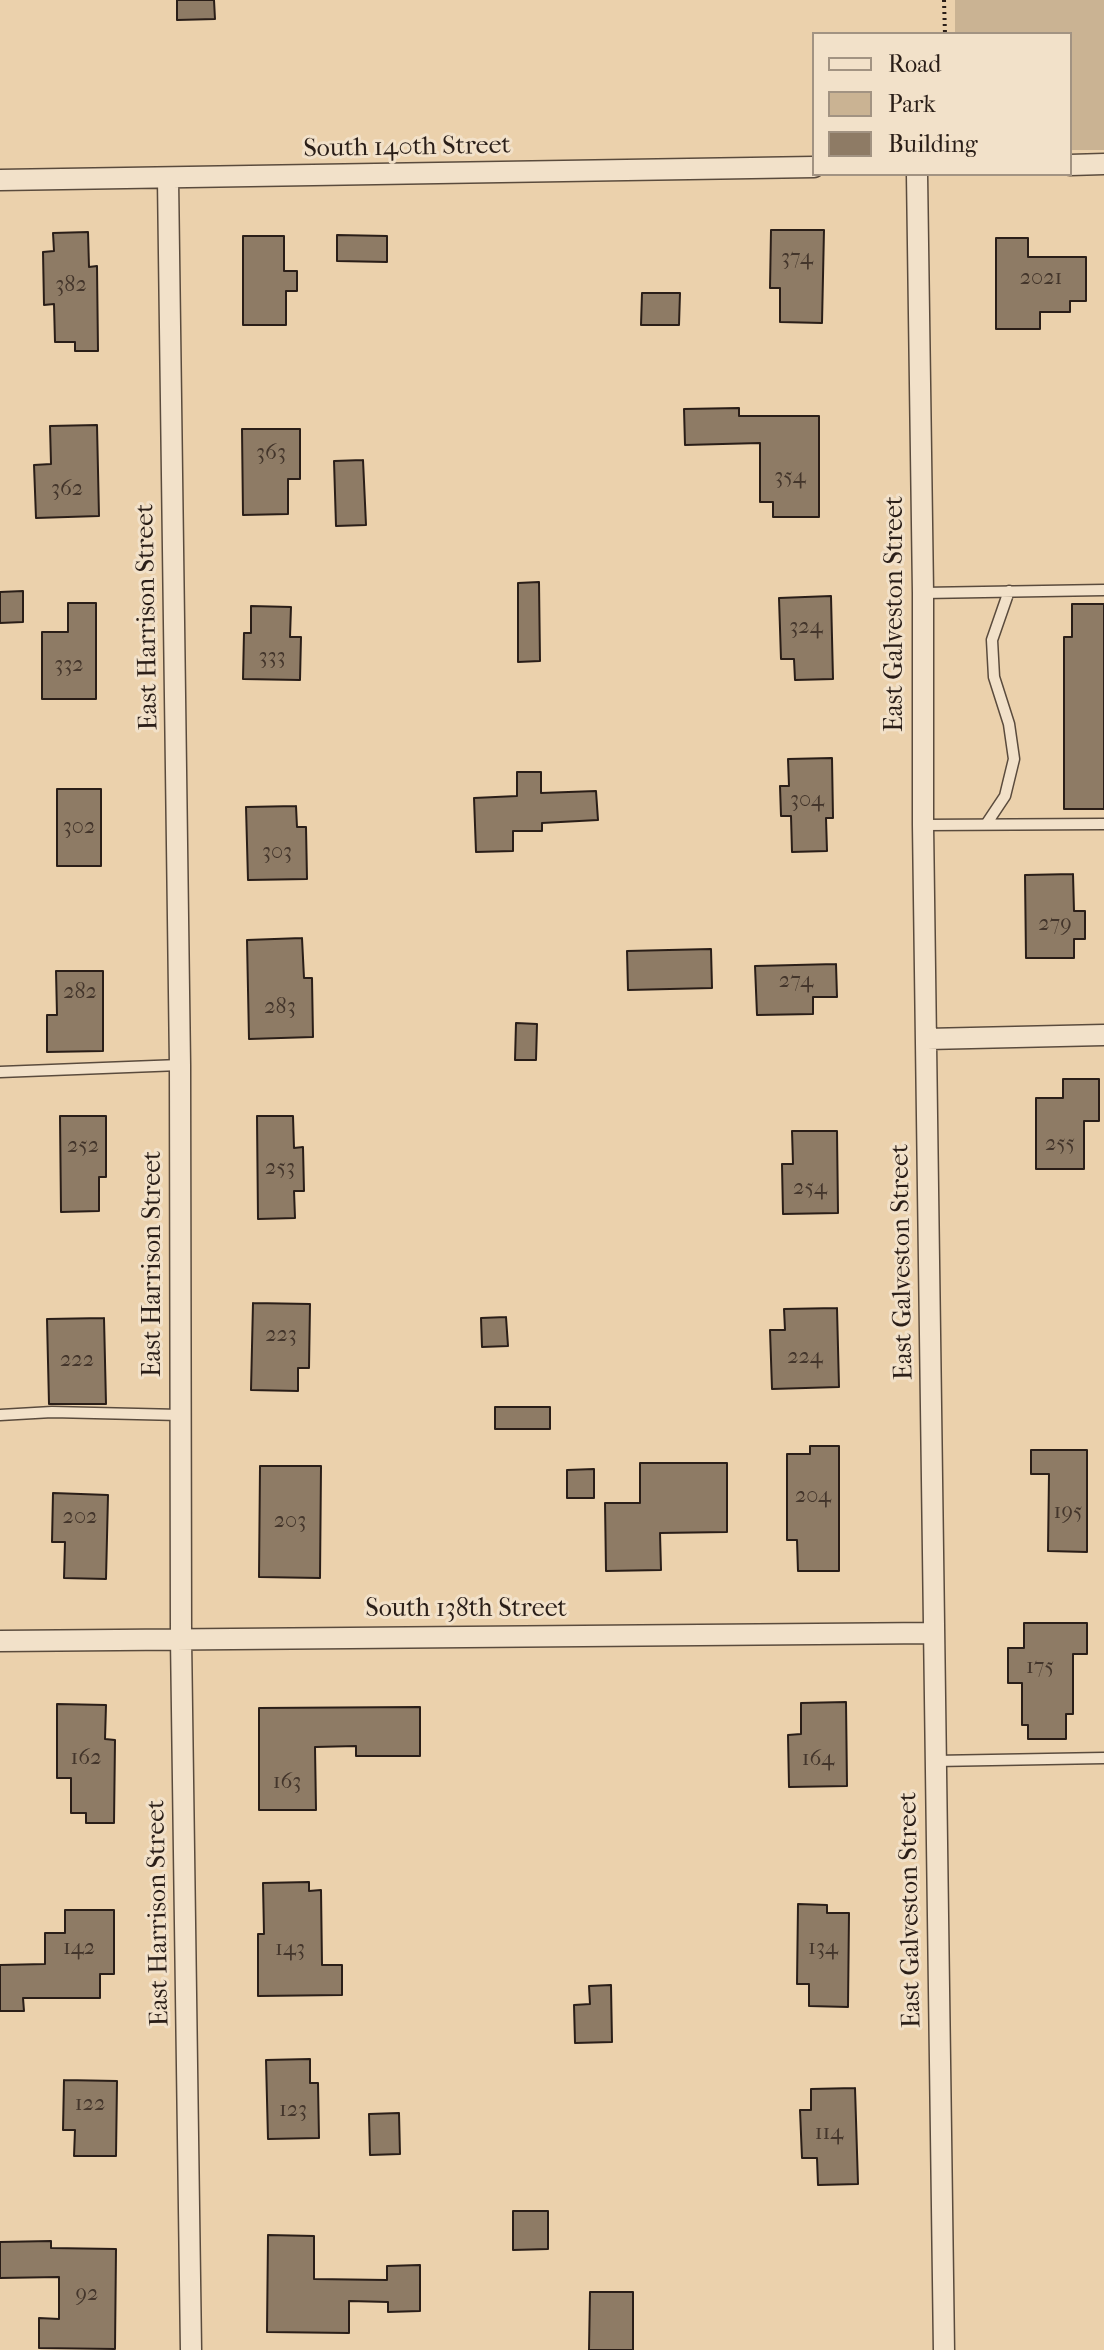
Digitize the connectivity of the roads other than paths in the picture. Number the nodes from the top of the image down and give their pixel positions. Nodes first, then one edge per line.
1 (1104, 164) edge
2 (1072, 165) edge
3 (812, 167) edge
4 (917, 176) edge
5 (168, 179) junction
6 (0, 180) edge
7 (1104, 590) edge
8 (1009, 591) junction
9 (923, 593) junction
10 (987, 823) junction
11 (1104, 824) edge
12 (923, 825) junction
13 (1104, 1035) edge
14 (927, 1039) junction
15 (180, 1065) junction
16 (0, 1072) edge
17 (0, 1415) edge
18 (180, 1415) junction
19 (933, 1633) junction
20 (181, 1638) junction
21 (0, 1641) edge
22 (1104, 1758) edge
23 (935, 1761) junction
24 (191, 2350) edge
25 (944, 2350) edge

1 - 2 street
3 - 5 street, South 140th Street
4 - 9 street, East Galveston Street
5 - 6 street, South 140th Street
5 - 15 street, East Harrison Street
7 - 8 lane
8 - 9 lane
8 - 10 lane
9 - 12 street, East Galveston Street
10 - 11 lane
10 - 12 lane
12 - 14 street, East Galveston Street
13 - 14 street
14 - 19 street, East Galveston Street
15 - 16 lane
15 - 18 street, East Harrison Street
17 - 18 lane
18 - 20 street, East Harrison Street
19 - 20 street, South 138th Street
19 - 23 street, East Galveston Street
20 - 21 street, South 138th Street
20 - 24 street, East Harrison Street
22 - 23 lane
23 - 25 street, East Galveston Street

